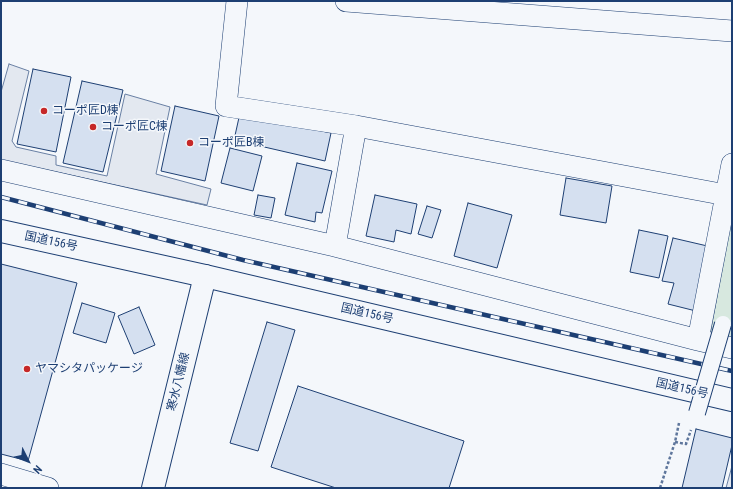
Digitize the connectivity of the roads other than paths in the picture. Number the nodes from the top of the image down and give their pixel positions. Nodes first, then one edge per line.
1 (237, 1) edge
2 (346, 1) edge
3 (732, 31) edge
4 (356, 126) junction
5 (732, 164) edge
6 (1, 170) edge
7 (726, 195) junction
8 (1, 231) edge
9 (335, 246) junction
10 (205, 276) junction
11 (723, 324) dead end
12 (698, 340) junction
13 (732, 348) edge
14 (732, 400) edge
15 (696, 413) dead end
16 (1, 474) edge
17 (48, 488) edge
18 (153, 488) edge

1 - 4 street
2 - 3 street
4 - 7 street
4 - 9 street
5 - 7 street
6 - 9 street
7 - 12 street
8 - 10 main road, 国道156号
9 - 12 street
10 - 14 main road, 国道156号
10 - 18 main road, 寒水八幡線
11 - 15 street, bridge
12 - 13 street
16 - 17 street

